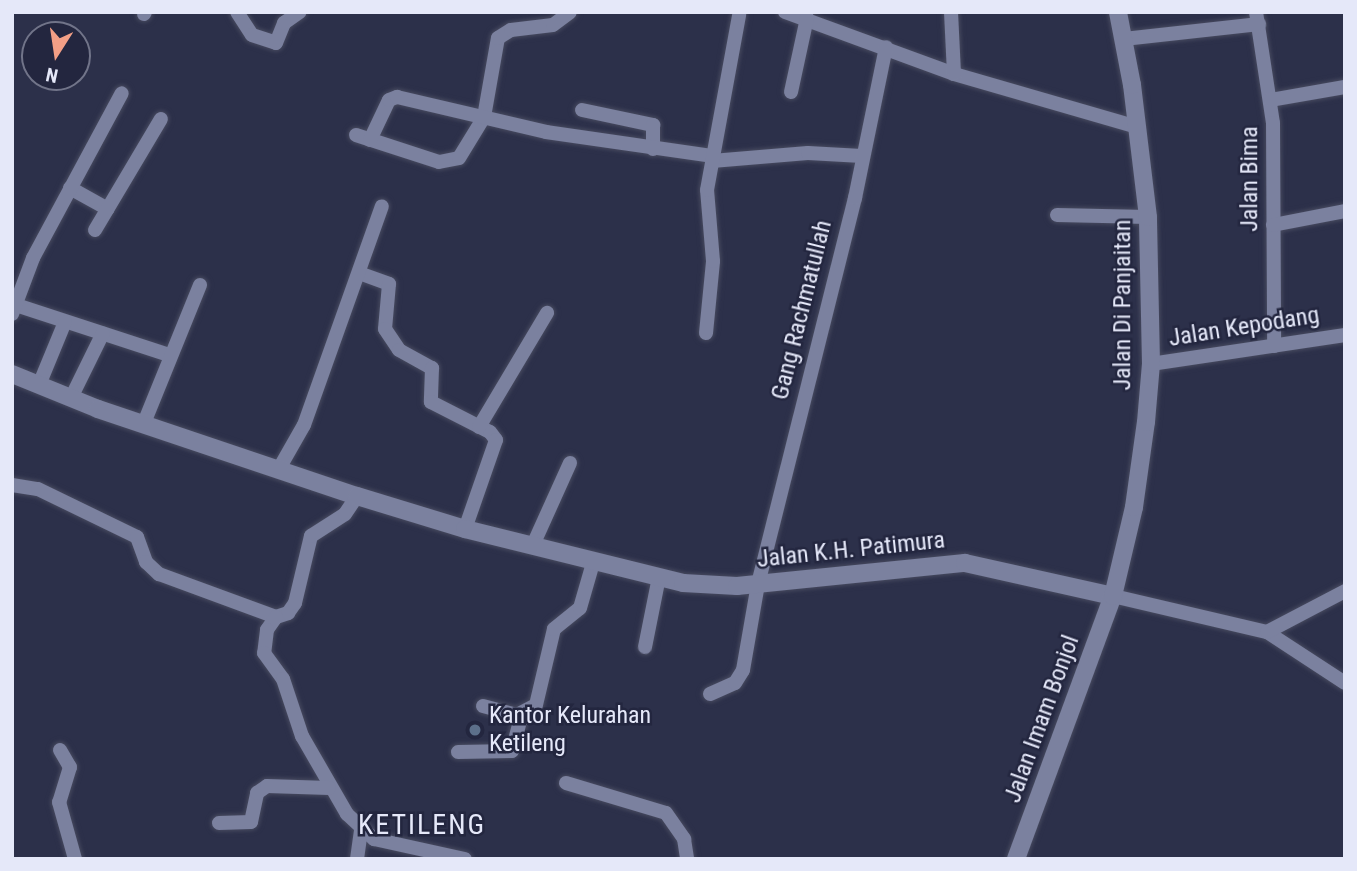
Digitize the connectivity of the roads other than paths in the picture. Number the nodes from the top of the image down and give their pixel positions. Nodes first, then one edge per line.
1 (237, 12) edge
2 (300, 12) edge
3 (570, 12) edge
4 (785, 12) edge
5 (951, 12) edge
6 (1118, 12) edge
7 (737, 13) edge
8 (807, 18) junction
9 (1258, 18) edge
10 (1124, 39) junction
11 (886, 47) junction
12 (954, 74) junction
13 (1345, 87) edge
14 (791, 92) dead end
15 (122, 93) dead end
16 (1271, 100) junction
17 (582, 110) dead end
18 (484, 117) junction
19 (161, 119) dead end
20 (1138, 127) junction
21 (653, 149) junction
22 (862, 156) junction
23 (713, 159) junction
24 (70, 188) junction
25 (382, 205) dead end
26 (108, 209) junction
27 (1345, 211) edge
28 (1057, 215) dead end
29 (1149, 218) junction
30 (1273, 225) junction
31 (95, 230) dead end
32 (359, 273) junction
33 (200, 285) dead end
34 (14, 309) edge
35 (547, 313) dead end
36 (65, 322) junction
37 (103, 333) junction
38 (706, 333) dead end
39 (1345, 335) edge
40 (1274, 346) junction
41 (170, 355) junction
42 (1151, 364) junction
43 (12, 374) edge
44 (39, 386) junction
45 (71, 398) junction
46 (144, 423) junction
47 (479, 427) junction
48 (570, 463) dead end
49 (280, 467) junction
50 (12, 485) edge
51 (357, 496) junction
52 (465, 529) junction
53 (533, 545) junction
54 (593, 563) junction
55 (659, 577) junction
56 (758, 584) junction
57 (1345, 591) edge
58 (1113, 596) junction
59 (275, 617) junction
60 (1267, 632) junction
61 (645, 647) dead end
62 (1345, 683) edge
63 (710, 695) dead end
64 (483, 706) dead end
65 (522, 714) junction
66 (60, 750) dead end
67 (458, 752) dead end
68 (566, 783) dead end
69 (329, 788) junction
70 (219, 823) dead end
71 (361, 829) junction
72 (75, 859) edge
73 (357, 859) edge
74 (465, 859) edge
75 (688, 859) edge
76 (1016, 859) edge

1 - 2 street
3 - 18 street
4 - 8 street
5 - 12 street
6 - 10 street, Jalan Di Panjaitan
7 - 23 street
8 - 11 street
8 - 14 street
9 - 10 street
9 - 16 street, Jalan Bima
10 - 20 street, Jalan Di Panjaitan
11 - 12 street
11 - 22 street, Gang Rachmatullah
12 - 20 street
13 - 16 street
15 - 24 street
16 - 30 street, Jalan Bima
17 - 21 street
18 - 18 street
18 - 21 street
19 - 26 street
20 - 29 street, Jalan Di Panjaitan
21 - 23 street
22 - 23 street
22 - 56 street, Gang Rachmatullah
23 - 38 street
24 - 26 street
24 - 34 street
25 - 32 street
26 - 31 street
27 - 30 street
28 - 29 street
29 - 42 street, Jalan Di Panjaitan
30 - 40 street, Jalan Bima
32 - 47 street
32 - 49 street
33 - 41 street
34 - 36 street
35 - 47 street
36 - 37 street
36 - 44 street
37 - 41 street
37 - 45 street
39 - 40 street, Jalan Kepodang
40 - 42 street, Jalan Kepodang
41 - 46 street
42 - 58 street, Jalan Di Panjaitan
43 - 44 street, Jalan K.H. Patimura
44 - 45 street, Jalan K.H. Patimura
45 - 46 street, Jalan K.H. Patimura
46 - 49 street, Jalan K.H. Patimura
47 - 52 street
48 - 53 street
49 - 51 street, Jalan K.H. Patimura
50 - 59 street
51 - 52 street, Jalan K.H. Patimura
51 - 59 street
52 - 53 street, Jalan K.H. Patimura
53 - 54 street, Jalan K.H. Patimura
54 - 55 street, Jalan K.H. Patimura
54 - 65 street
55 - 56 street, Jalan K.H. Patimura
55 - 61 street
56 - 58 street, Jalan K.H. Patimura
56 - 63 street, Gang Rachmatullah
57 - 60 street
58 - 60 street
58 - 76 street, Jalan Imam Bonjol
59 - 69 street
60 - 62 street
64 - 65 street
65 - 67 street
66 - 72 street
68 - 75 street
69 - 70 street
69 - 71 street
71 - 73 street
71 - 74 street

